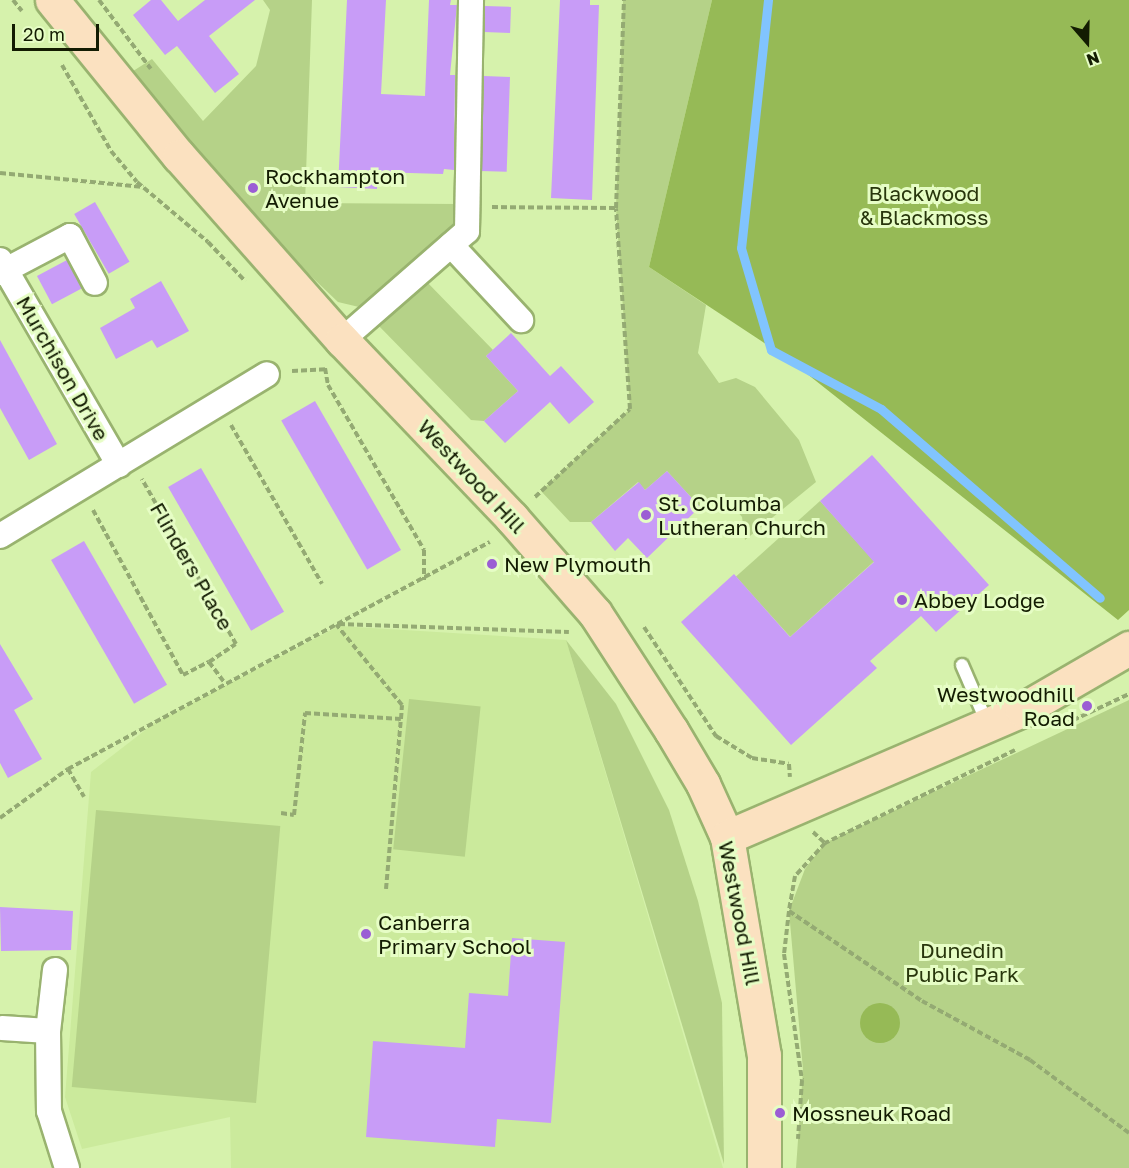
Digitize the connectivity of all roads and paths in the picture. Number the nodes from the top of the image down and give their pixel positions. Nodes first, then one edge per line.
1 (13, 0) edge
2 (471, 0) edge
3 (624, 0) edge
4 (40, 9) edge
5 (57, 54) dead end
6 (0, 173) edge
7 (144, 187) junction
8 (467, 206) junction
9 (616, 208) junction
10 (451, 245) junction
11 (2, 268) edge
12 (95, 282) dead end
13 (247, 284) dead end
14 (521, 320) dead end
15 (330, 350) junction
16 (325, 368) junction
17 (267, 374) joint
18 (333, 376) dead end
19 (229, 422) dead end
20 (125, 463) junction
21 (81, 489) junction
22 (512, 518) junction
23 (482, 534) dead end
24 (0, 536) edge
25 (490, 542) junction
26 (498, 550) dead end
27 (424, 580) junction
28 (322, 584) dead end
29 (336, 624) junction
30 (569, 632) dead end
31 (1129, 648) edge
32 (209, 663) junction
33 (962, 665) dead end
34 (224, 682) junction
35 (1129, 694) edge
36 (401, 719) junction
37 (988, 726) junction
38 (1061, 726) dead end
39 (1019, 748) dead end
40 (68, 769) junction
41 (84, 797) dead end
42 (281, 813) dead end
43 (0, 818) edge
44 (727, 837) junction
45 (386, 889) dead end
46 (56, 970) dead end
47 (2, 1028) dead end
48 (48, 1030) junction
49 (1129, 1133) edge
50 (67, 1168) edge
51 (764, 1168) edge

1 - 4 path
2 - 8 street
3 - 9 path
4 - 15 street, Westwood Hill
5 - 7 path
6 - 7 path
7 - 13 path
8 - 9 path
8 - 10 street
9 - 22 path
10 - 14 street
10 - 15 street
11 - 12 street, Murchison Drive
11 - 20 street, Murchison Drive
15 - 16 path
15 - 22 street, Westwood Hill
16 - 17 path
16 - 18 path
16 - 27 path
17 - 20 street
19 - 28 path
20 - 21 street
20 - 32 path, Flinders Place
21 - 24 street
21 - 32 path, Flinders Place
22 - 44 street, Westwood Hill
23 - 25 path
25 - 26 path
25 - 27 path
27 - 29 path
29 - 30 path
29 - 34 path
29 - 36 path
31 - 37 street
32 - 34 path, Flinders Place
33 - 37 lane
34 - 40 path
35 - 38 path
36 - 42 path
36 - 45 path
37 - 44 street
39 - 49 path
40 - 41 path
40 - 43 path
44 - 51 street, Westwood Hill
46 - 48 street
47 - 48 street
48 - 50 street

